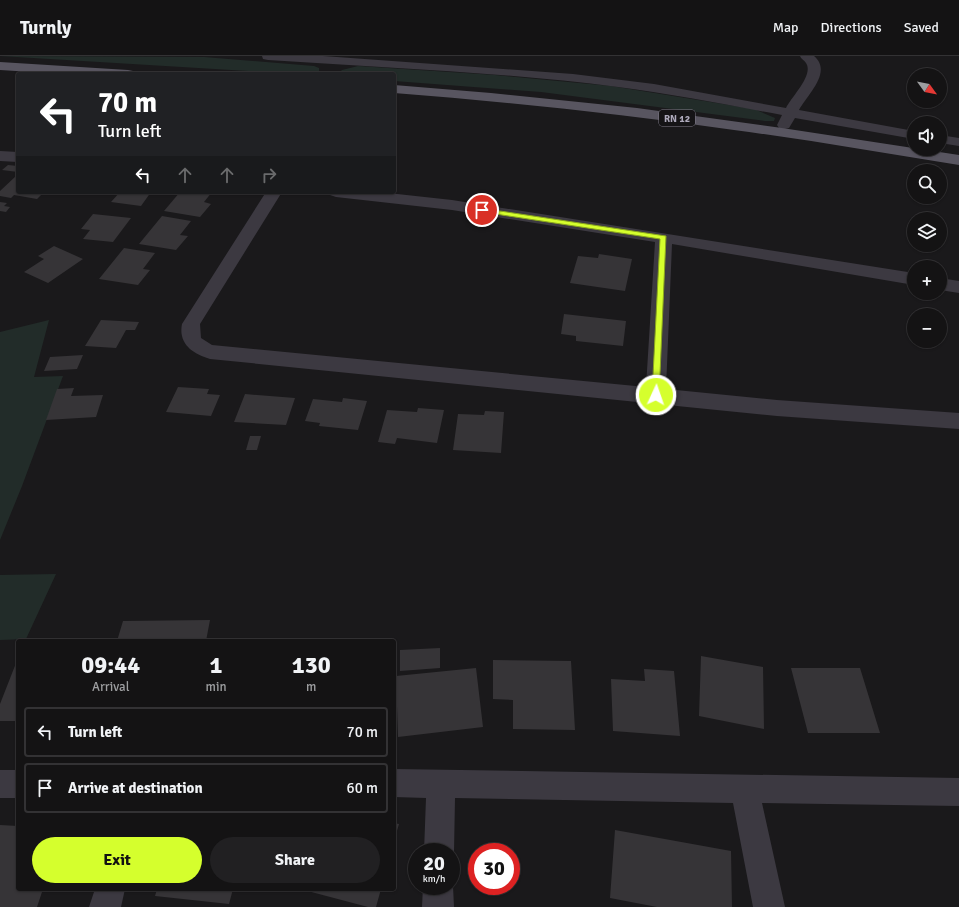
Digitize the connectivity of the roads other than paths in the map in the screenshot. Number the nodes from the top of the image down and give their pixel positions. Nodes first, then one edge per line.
1 (268, 56) edge
2 (806, 56) edge
3 (0, 66) edge
4 (96, 72) edge
5 (396, 89) edge
6 (789, 113) junction
7 (782, 132) junction
8 (907, 134) edge
9 (947, 140) edge
10 (959, 142) edge
11 (0, 156) edge
12 (16, 157) edge
13 (959, 160) edge
14 (273, 194) edge
15 (354, 194) edge
16 (664, 238) junction
17 (907, 278) edge
18 (947, 285) edge
19 (959, 287) edge
20 (656, 395) junction
21 (959, 421) edge
22 (396, 783) edge
23 (441, 783) junction
24 (0, 784) edge
25 (16, 784) edge
26 (745, 789) junction
27 (959, 792) edge
28 (439, 843) edge
29 (109, 891) edge
30 (438, 895) edge
31 (105, 907) edge
32 (438, 907) edge
33 (769, 907) edge

1 - 6 street
2 - 6 street
3 - 4 main road
5 - 7 main road, RN 12
6 - 7 street
6 - 8 street
7 - 13 main road, RN 12
9 - 10 street
11 - 12 street
14 - 20 street
15 - 16 street
16 - 17 street
16 - 20 street
18 - 19 street
20 - 21 street
22 - 23 street
23 - 26 street
23 - 28 street
24 - 25 street
26 - 27 street
26 - 33 street
29 - 31 street
30 - 32 street

